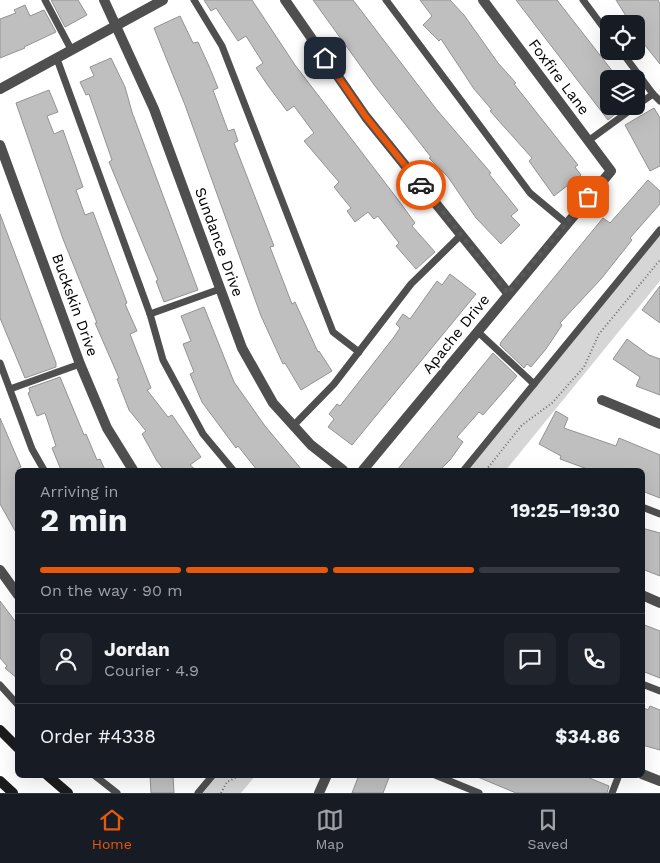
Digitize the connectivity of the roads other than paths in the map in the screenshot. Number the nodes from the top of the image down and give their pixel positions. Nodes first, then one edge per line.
1 (45, 0) edge
2 (104, 0) edge
3 (163, 0) edge
4 (194, 0) edge
5 (285, 0) edge
6 (386, 0) edge
7 (482, 0) edge
8 (583, 0) edge
9 (600, 23) edge
10 (117, 27) junction
11 (72, 51) junction
12 (57, 59) junction
13 (628, 60) edge
14 (0, 89) edge
15 (653, 94) junction
16 (645, 100) edge
17 (660, 101) edge
18 (624, 115) edge
19 (588, 141) junction
20 (0, 145) edge
21 (611, 171) joint
22 (566, 223) junction
23 (660, 230) edge
24 (461, 235) junction
25 (220, 289) junction
26 (508, 293) junction
27 (150, 314) junction
28 (477, 331) junction
29 (359, 352) junction
30 (0, 363) edge
31 (80, 364) junction
32 (534, 384) junction
33 (10, 389) junction
34 (602, 400) dead end
35 (660, 424) edge
36 (293, 426) junction
37 (43, 468) edge
38 (132, 468) edge
39 (231, 468) edge
40 (340, 468) edge
41 (365, 468) edge
42 (466, 468) edge
43 (645, 509) edge
44 (660, 514) edge
45 (0, 570) edge
46 (3, 582) edge
47 (15, 592) edge
48 (645, 596) edge
49 (660, 603) edge
50 (0, 685) edge
51 (645, 685) edge
52 (660, 691) edge
53 (15, 702) edge
54 (0, 730) edge
55 (15, 745) edge
56 (645, 775) edge
57 (50, 778) edge
58 (98, 778) edge
59 (210, 778) edge
60 (326, 778) edge
61 (442, 778) edge
62 (618, 778) edge
63 (0, 781) edge
64 (660, 781) edge
65 (13, 793) edge
66 (68, 793) edge
67 (117, 793) edge
68 (198, 793) edge
69 (319, 793) edge
70 (479, 793) edge
71 (612, 793) edge

1 - 11 lane
2 - 10 street, Sundance Drive
3 - 10 street
4 - 29 lane
5 - 24 street
6 - 22 lane
7 - 19 street, Foxfire Lane
8 - 9 lane
10 - 11 street
10 - 25 street, Sundance Drive
11 - 12 street
12 - 14 street
12 - 27 lane
13 - 15 lane
15 - 16 lane
15 - 17 lane
18 - 19 lane
19 - 21 street, Foxfire Lane
20 - 31 street, Buckskin Drive
21 - 22 street, Apache Drive
22 - 26 street, Apache Drive
23 - 32 lane
24 - 26 street
24 - 29 lane
25 - 27 lane
25 - 36 street, Sundance Drive
26 - 28 street, Apache Drive
27 - 39 lane
28 - 32 lane
28 - 41 street, Apache Drive
29 - 36 lane
30 - 33 lane
31 - 33 lane
31 - 38 street, Buckskin Drive
32 - 42 lane
33 - 37 lane
34 - 35 street
36 - 40 street, Sundance Drive
43 - 44 lane
45 - 46 street
46 - 47 street
48 - 49 street
50 - 53 lane
51 - 52 lane
54 - 55 main road
56 - 64 street
57 - 66 main road
58 - 67 lane
59 - 68 lane
60 - 69 street
61 - 70 lane
62 - 71 lane
63 - 65 main road

